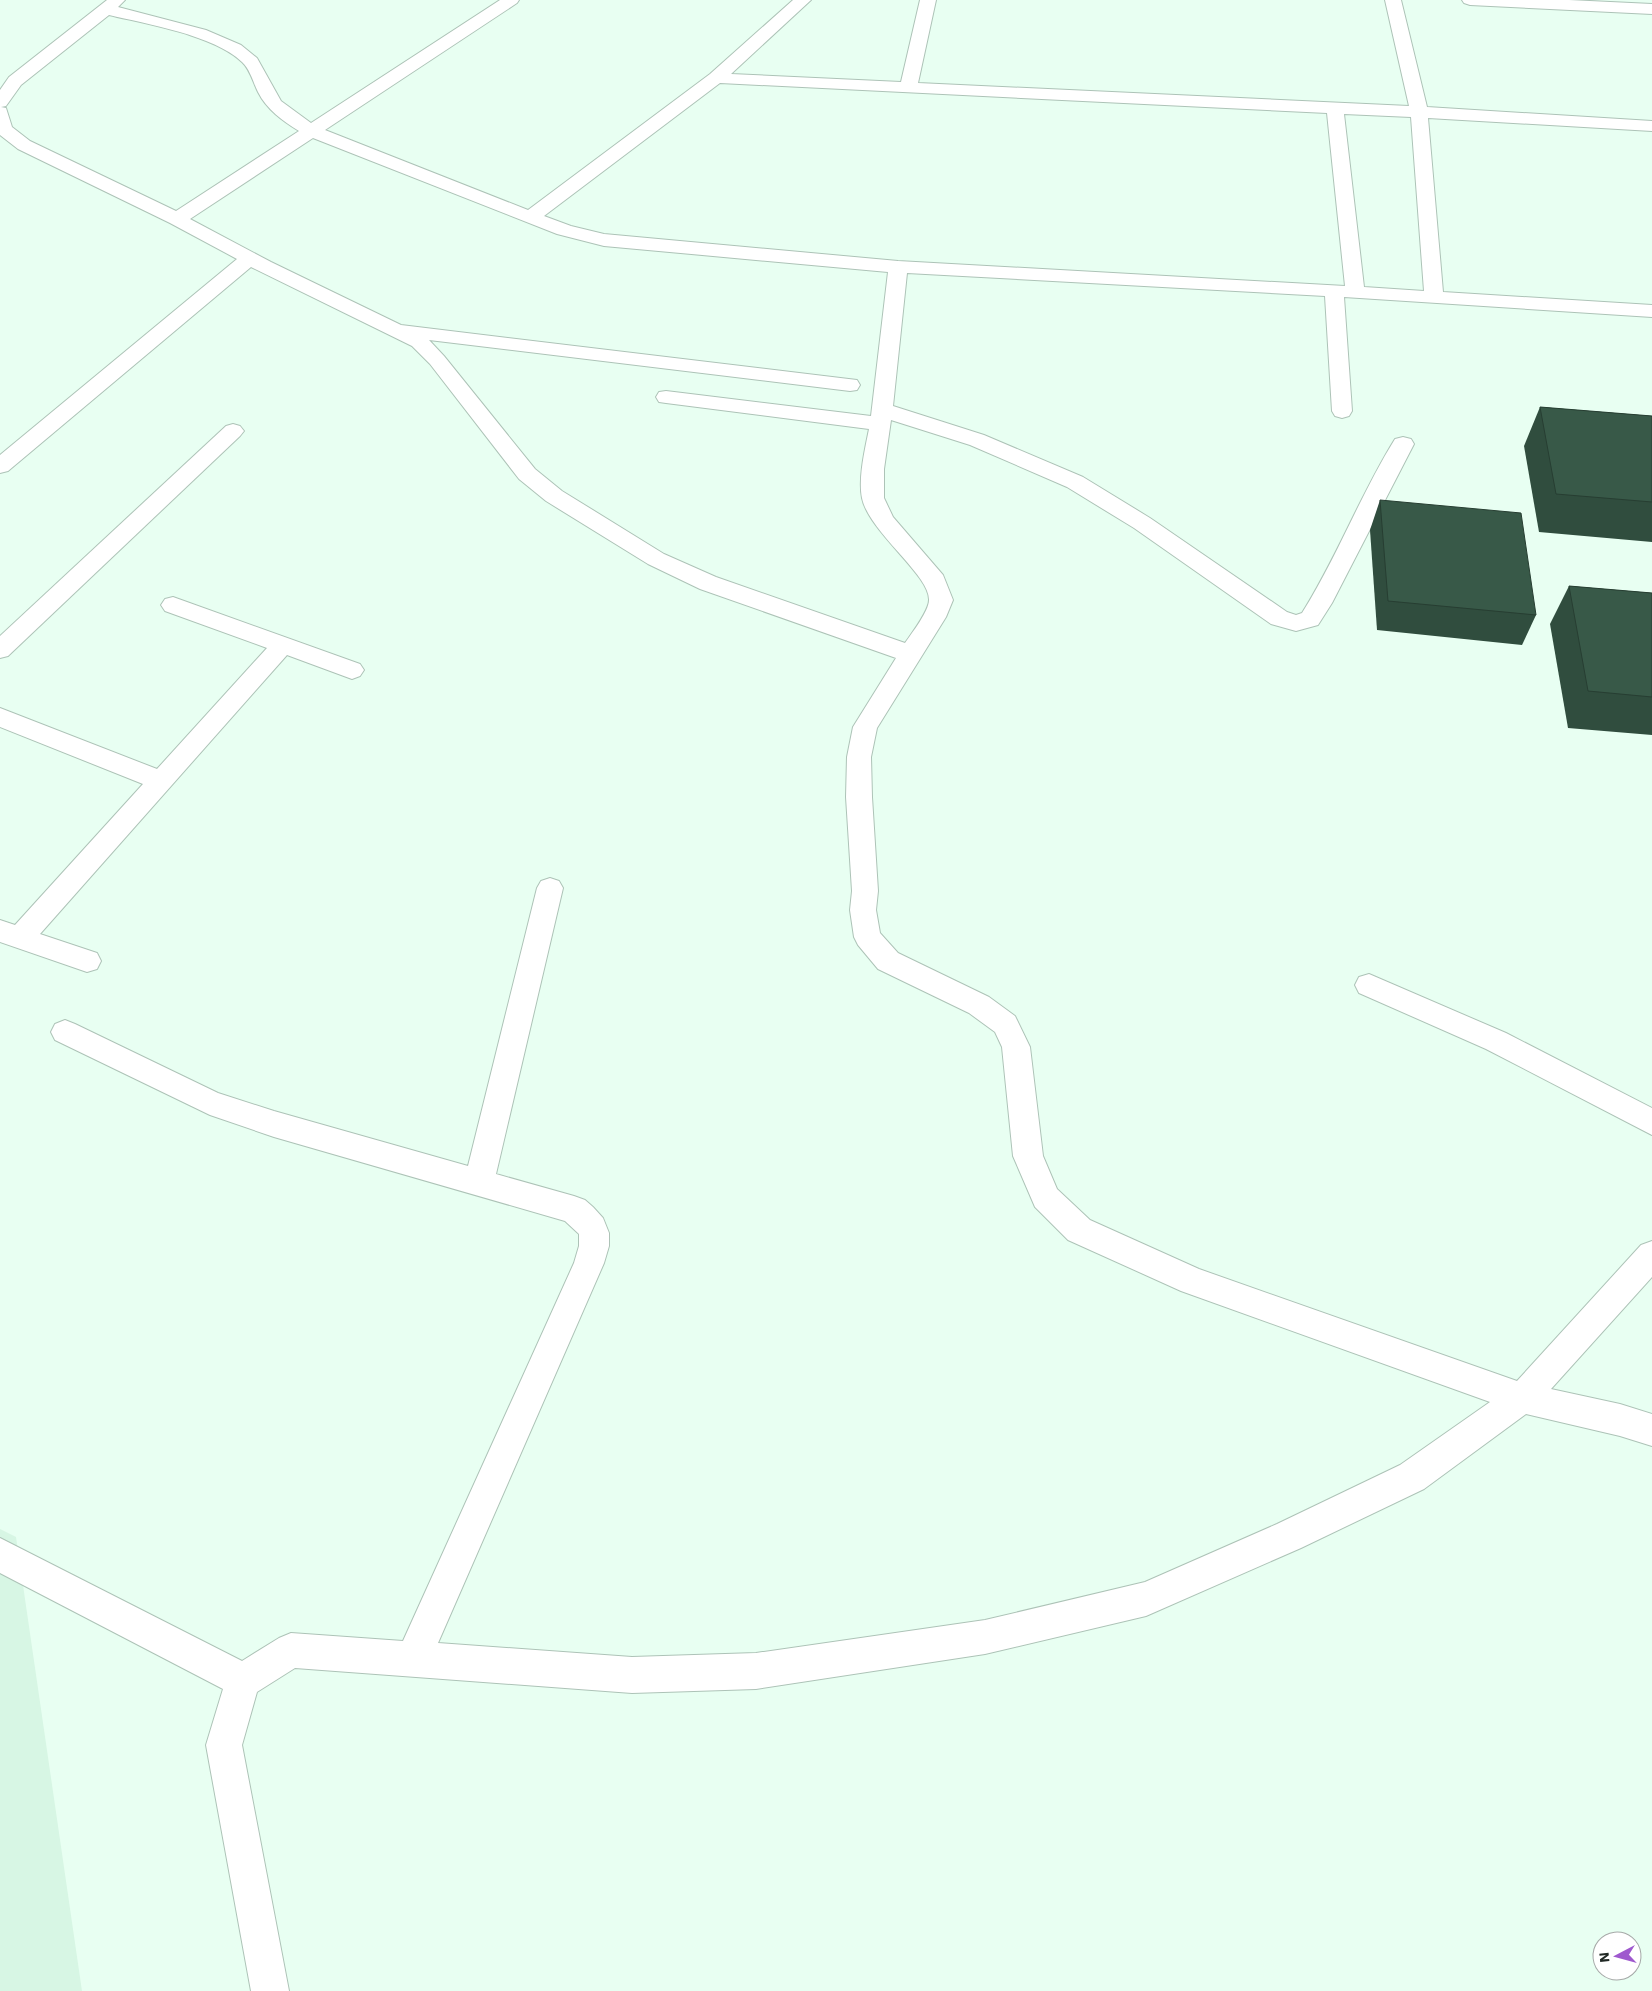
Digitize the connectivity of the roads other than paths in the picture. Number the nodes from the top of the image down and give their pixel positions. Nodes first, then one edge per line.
1 (510, 0) edge
2 (803, 0) edge
3 (928, 0) edge
4 (1393, 0) edge
5 (1470, 0) edge
6 (111, 4) edge
7 (1652, 9) edge
8 (716, 78) junction
9 (908, 87) junction
10 (0, 102) edge
11 (1335, 108) junction
12 (0, 112) edge
13 (1419, 112) junction
14 (1652, 126) edge
15 (310, 130) junction
16 (530, 217) junction
17 (177, 219) junction
18 (250, 258) junction
19 (898, 266) junction
20 (1334, 291) junction
21 (1355, 292) junction
22 (1434, 297) junction
23 (1652, 311) edge
24 (399, 331) junction
25 (850, 385) dead end
26 (666, 396) dead end
27 (1342, 411) dead end
28 (881, 417) junction
29 (233, 431) dead end
30 (1403, 444) dead end
31 (0, 466) edge
32 (174, 605) dead end
33 (284, 644) junction
34 (0, 650) edge
35 (910, 654) junction
36 (352, 670) dead end
37 (0, 717) edge
38 (161, 781) junction
39 (550, 888) dead end
40 (10, 934) edge
41 (87, 960) dead end
42 (1369, 985) dead end
43 (65, 1032) dead end
44 (1652, 1122) edge
45 (479, 1183) junction
46 (1652, 1255) edge
47 (1522, 1398) junction
48 (1652, 1430) edge
49 (0, 1555) edge
50 (412, 1659) junction
51 (243, 1681) junction
52 (270, 1991) edge

1 - 15 street
2 - 8 street
3 - 9 street
4 - 13 street
5 - 7 street
6 - 10 street
6 - 15 street
8 - 9 street
8 - 16 street
9 - 11 street
11 - 13 street
11 - 21 street
12 - 17 street
13 - 14 street
13 - 22 street
15 - 16 street
15 - 17 street
16 - 19 street
17 - 18 street
18 - 24 street
18 - 31 street
19 - 20 street
19 - 28 street
20 - 21 street
20 - 27 street
21 - 22 street
22 - 23 street
24 - 25 street
24 - 35 street
26 - 28 street
28 - 30 street
28 - 35 street
29 - 34 street
32 - 33 street
33 - 36 street
33 - 38 street
35 - 47 street
37 - 38 street
38 - 40 street
39 - 45 street
40 - 41 street
42 - 44 street
43 - 45 street
45 - 50 street
46 - 47 street
47 - 48 street
47 - 50 street
49 - 51 street
50 - 51 street
51 - 52 street

